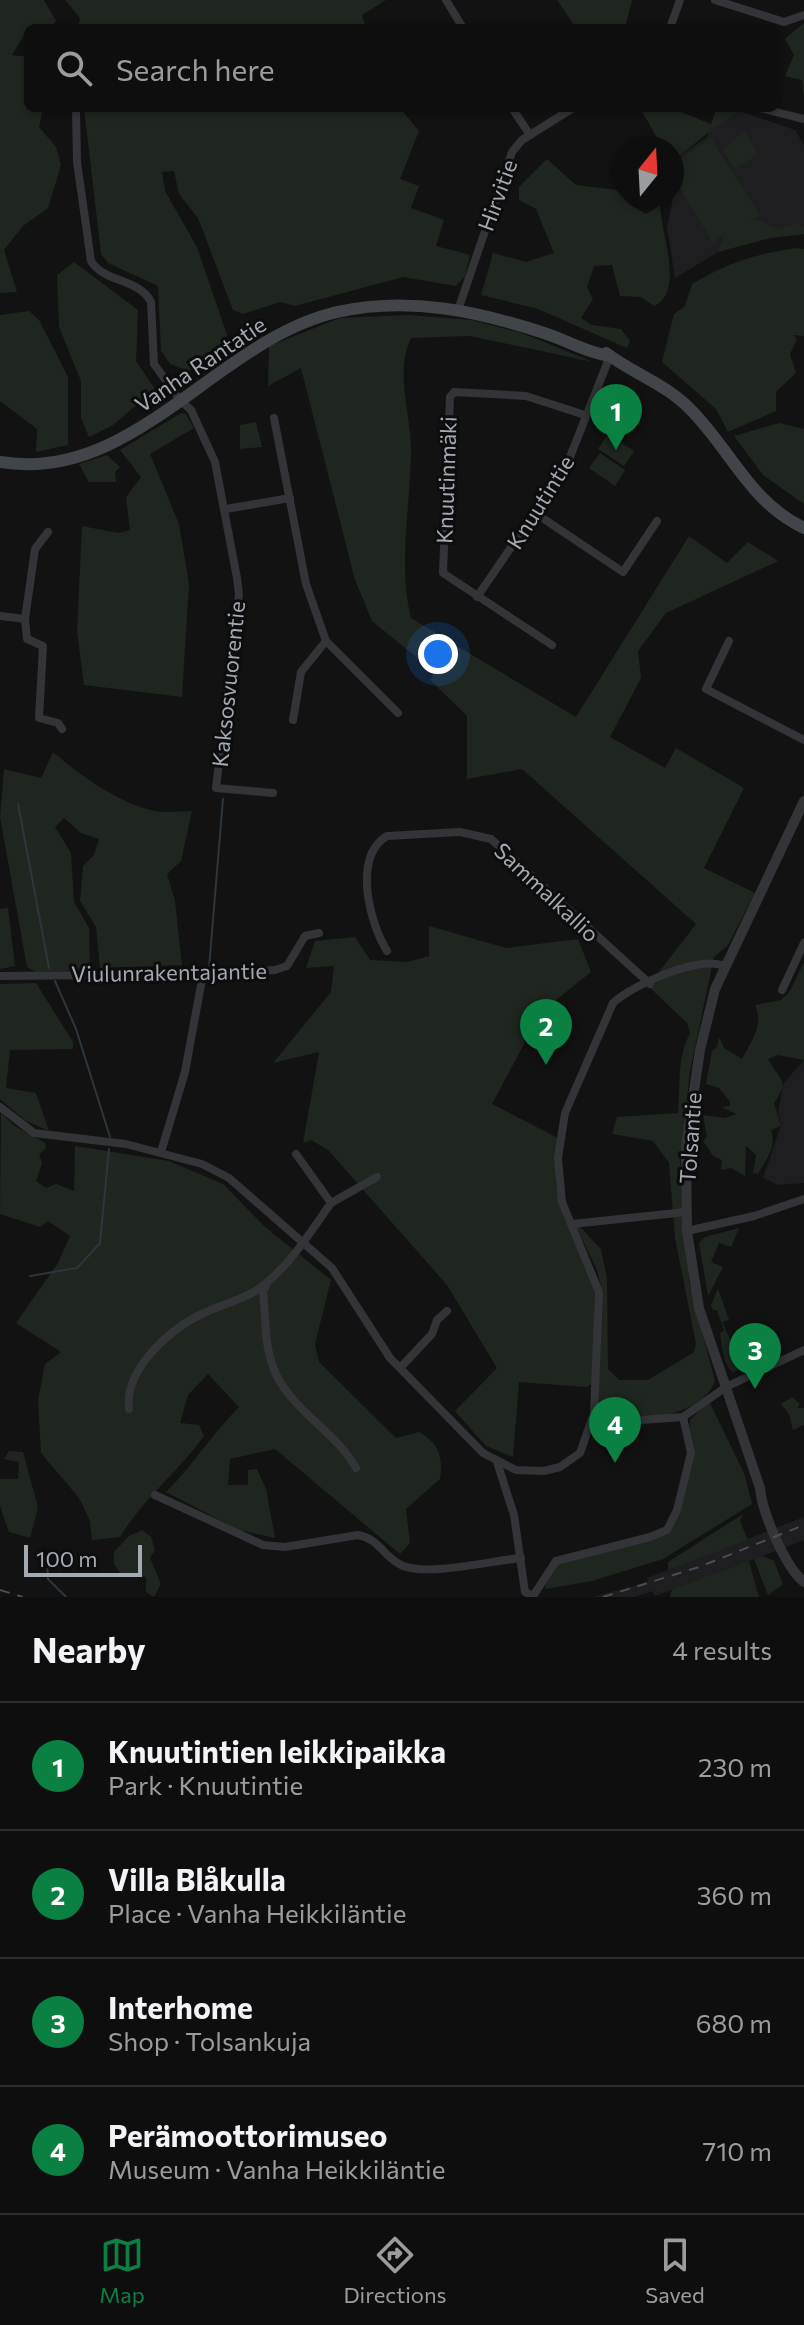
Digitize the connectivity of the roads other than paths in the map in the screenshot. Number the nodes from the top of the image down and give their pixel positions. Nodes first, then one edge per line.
1 (446, 0) edge
2 (680, 0) edge
3 (715, 0) edge
4 (804, 15) edge
5 (461, 24) edge
6 (671, 24) edge
7 (76, 112) edge
8 (515, 112) edge
9 (567, 112) edge
10 (776, 112) edge
11 (804, 119) edge
12 (530, 135) junction
13 (458, 310) junction
14 (610, 356) junction
15 (180, 400) junction
16 (585, 415) junction
17 (274, 418) dead end
18 (0, 462) edge
19 (290, 498) junction
20 (226, 509) junction
21 (535, 513) junction
22 (657, 521) dead end
23 (804, 528) edge
24 (48, 532) dead end
25 (477, 597) junction
26 (0, 616) edge
27 (25, 619) junction
28 (326, 641) junction
29 (729, 641) dead end
30 (552, 645) dead end
31 (398, 713) dead end
32 (293, 720) dead end
33 (62, 729) dead end
34 (804, 740) edge
35 (273, 793) dead end
36 (804, 801) edge
37 (319, 933) dead end
38 (804, 943) edge
39 (387, 951) dead end
40 (724, 966) junction
41 (203, 974) junction
42 (0, 976) edge
43 (650, 984) junction
44 (782, 990) dead end
45 (0, 1107) edge
46 (161, 1152) junction
47 (296, 1154) dead end
48 (377, 1177) dead end
49 (804, 1199) edge
50 (331, 1203) junction
51 (686, 1212) junction
52 (572, 1224) junction
53 (687, 1231) junction
54 (302, 1244) junction
55 (267, 1282) junction
56 (447, 1311) dead end
57 (804, 1350) edge
58 (400, 1368) junction
59 (726, 1387) junction
60 (129, 1409) dead end
61 (594, 1413) junction
62 (683, 1417) junction
63 (497, 1462) junction
64 (356, 1468) dead end
65 (155, 1495) dead end
66 (521, 1558) junction
67 (804, 1582) edge

1 - 5 street
2 - 6 street
3 - 4 street
7 - 15 street, Kaksosvuorentie
8 - 12 street
9 - 12 street, Hirvitie
10 - 11 street
12 - 13 street, Hirvitie
13 - 14 main road, Vanha Rantatie
13 - 15 main road, Vanha Rantatie
14 - 16 street, Knuutintie
14 - 23 main road, Vanha Rantatie
15 - 18 main road, Vanha Rantatie
15 - 20 street, Kaksosvuorentie
16 - 21 street, Knuutintie
16 - 25 street, Knuutinmäki
17 - 19 street
19 - 20 street
19 - 28 street
20 - 35 street, Kaksosvuorentie
21 - 22 street
21 - 25 street, Knuutintie
24 - 27 street
25 - 30 street, Knuutinmäki
26 - 27 street
27 - 33 street
28 - 31 street
28 - 32 street
29 - 34 street
36 - 40 street, Tolsantie
37 - 41 street, Viulunrakentajantie
38 - 44 street
39 - 43 street, Sammalkallio
40 - 43 street
40 - 51 street, Tolsantie
41 - 42 street, Viulunrakentajantie
41 - 46 street
43 - 52 street
45 - 46 street
46 - 54 street
47 - 50 street
48 - 50 street
49 - 53 street
50 - 54 street
51 - 52 street
51 - 53 street, Tolsantie
52 - 61 street
53 - 59 street, Tolsantie
54 - 55 street
54 - 58 street
55 - 60 street
55 - 64 street
56 - 58 street
57 - 59 street
58 - 63 street
59 - 62 street
59 - 67 street, Tolsantie
61 - 62 street
61 - 63 street
62 - 66 street
63 - 66 street
65 - 66 street

